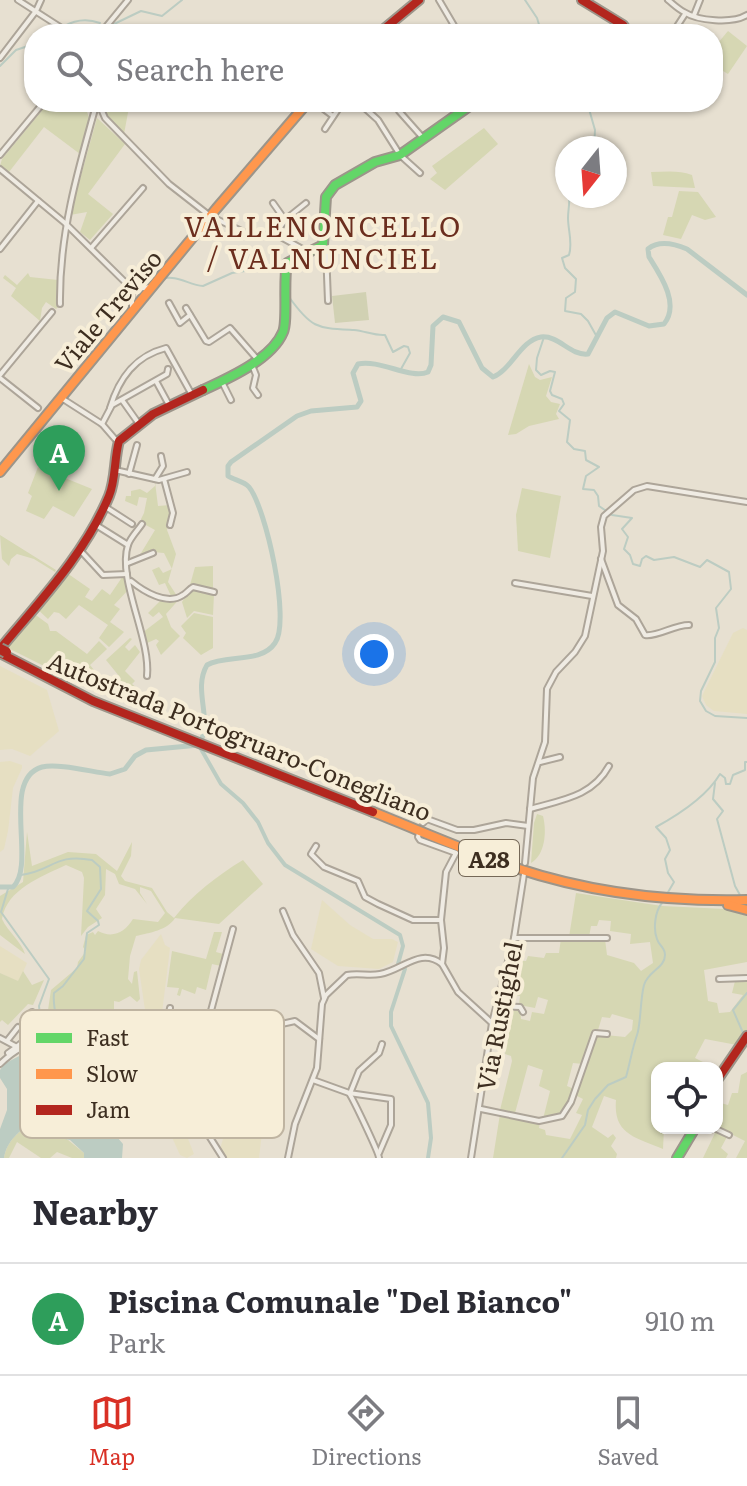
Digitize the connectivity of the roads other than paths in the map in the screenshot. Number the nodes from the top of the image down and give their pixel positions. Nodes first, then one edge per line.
1 (18, 0) edge
2 (41, 0) edge
3 (128, 0) edge
4 (419, 0) edge
5 (439, 0) edge
6 (582, 0) edge
7 (668, 0) edge
8 (700, 0) edge
9 (36, 11) junction
10 (685, 14) junction
11 (694, 15) junction
12 (747, 15) edge
13 (26, 24) edge
14 (56, 24) edge
15 (108, 24) edge
16 (390, 24) edge
17 (453, 24) edge
18 (621, 24) edge
19 (678, 24) edge
20 (24, 27) edge
21 (0, 58) edge
22 (36, 112) edge
23 (94, 112) edge
24 (102, 112) edge
25 (299, 112) edge
26 (328, 112) edge
27 (336, 112) edge
28 (369, 112) edge
29 (400, 112) edge
30 (461, 112) edge
31 (333, 116) junction
32 (325, 129) dead end
33 (423, 138) junction
34 (0, 155) edge
35 (400, 155) junction
36 (0, 169) edge
37 (420, 173) dead end
38 (143, 188) dead end
39 (38, 201) junction
40 (273, 203) dead end
41 (306, 203) dead end
42 (210, 216) junction
43 (285, 220) junction
44 (65, 223) junction
45 (274, 235) junction
46 (323, 245) junction
47 (91, 248) junction
48 (0, 249) edge
49 (308, 252) junction
50 (139, 295) junction
51 (328, 301) dead end
52 (169, 303) dead end
53 (60, 304) dead end
54 (186, 308) dead end
55 (52, 312) dead end
56 (190, 315) junction
57 (255, 363) junction
58 (168, 369) dead end
59 (0, 376) edge
60 (156, 381) junction
61 (222, 382) junction
62 (192, 395) junction
63 (258, 395) dead end
64 (64, 398) junction
65 (122, 400) junction
66 (231, 400) dead end
67 (169, 405) junction
68 (110, 408) junction
69 (42, 411) junction
70 (102, 424) junction
71 (139, 424) junction
72 (117, 442) junction
73 (137, 445) dead end
74 (161, 456) dead end
75 (115, 470) junction
76 (0, 472) edge
77 (187, 472) dead end
78 (129, 474) junction
79 (155, 479) junction
80 (164, 479) junction
81 (747, 502) edge
82 (103, 506) junction
83 (94, 524) junction
84 (132, 524) dead end
85 (142, 524) dead end
86 (170, 525) dead end
87 (128, 545) junction
88 (79, 549) junction
89 (153, 553) dead end
90 (601, 559) junction
91 (128, 563) junction
92 (128, 577) junction
93 (515, 583) dead end
94 (214, 592) dead end
95 (592, 596) junction
96 (689, 625) dead end
97 (2, 652) edge
98 (147, 676) dead end
99 (560, 757) dead end
100 (540, 762) junction
101 (609, 766) dead end
102 (530, 809) junction
103 (423, 823) dead end
104 (528, 826) junction
105 (419, 833) dead end
106 (316, 846) dead end
107 (525, 863) dead end
108 (524, 874) dead end
109 (744, 901) edge
110 (283, 911) dead end
111 (441, 920) junction
112 (233, 929) dead end
113 (514, 938) junction
114 (607, 938) dead end
115 (442, 964) junction
116 (747, 978) edge
117 (719, 979) dead end
118 (324, 998) junction
119 (496, 1006) junction
120 (211, 1010) edge
121 (523, 1012) dead end
122 (284, 1023) edge
123 (492, 1023) junction
124 (18, 1027) dead end
125 (607, 1034) dead end
126 (747, 1036) edge
127 (0, 1038) edge
128 (319, 1039) junction
129 (6, 1041) junction
130 (20, 1044) edge
131 (382, 1044) dead end
132 (17, 1047) junction
133 (20, 1050) edge
134 (0, 1062) edge
135 (723, 1071) edge
136 (313, 1080) junction
137 (349, 1093) junction
138 (481, 1109) junction
139 (723, 1132) edge
140 (691, 1134) edge
141 (729, 1135) dead end
142 (209, 1138) edge
143 (379, 1155) edge
144 (223, 1158) edge
145 (288, 1158) edge
146 (471, 1158) edge
147 (677, 1158) edge

1 - 9 street
2 - 9 street
3 - 15 street
4 - 16 main road
5 - 17 street
6 - 18 main road
7 - 10 street
8 - 11 street
9 - 13 street
9 - 14 street
10 - 11 street
10 - 19 street
11 - 12 street
20 - 21 street
22 - 34 street
23 - 44 street
24 - 42 street
25 - 42 main road, Viale Treviso
26 - 31 street
27 - 31 street
28 - 35 street
29 - 33 street
30 - 33 main road
31 - 32 street
33 - 35 main road
35 - 37 street
35 - 46 main road
36 - 39 street
38 - 47 street
39 - 44 street
39 - 48 street
40 - 43 street
41 - 43 street
42 - 45 street
42 - 50 main road, Viale Treviso
43 - 45 street
44 - 47 street
44 - 53 street
45 - 49 street
46 - 49 main road
46 - 51 street
47 - 50 street
49 - 57 main road
50 - 64 main road, Viale Treviso
52 - 56 street
54 - 56 street
55 - 59 street
56 - 57 street
57 - 61 main road
57 - 63 street
58 - 60 street
59 - 69 street
60 - 65 street
60 - 67 street
61 - 62 main road
61 - 66 street
62 - 67 main road
62 - 68 street
64 - 69 main road, Viale Treviso
64 - 70 street
65 - 68 street
65 - 71 street
67 - 71 main road
68 - 70 street
69 - 76 main road, Viale Treviso
70 - 72 street
71 - 72 main road
72 - 75 main road
73 - 78 street
74 - 79 street
75 - 78 street
75 - 82 main road
77 - 80 street
78 - 79 street
79 - 80 street
80 - 86 street
81 - 90 street
82 - 83 main road
82 - 84 street
83 - 87 street
83 - 88 main road
85 - 87 street
87 - 91 street
88 - 92 street
88 - 97 main road
89 - 91 street
90 - 95 street
90 - 96 street
91 - 92 street
92 - 94 street
92 - 98 street
93 - 95 street
95 - 100 street
97 - 109 main road, Autostrada Portogruaro-Conegliano / A28
99 - 100 street
100 - 102 street
101 - 102 street
102 - 104 street
103 - 104 street
104 - 107 street
105 - 111 street
106 - 111 street
108 - 113 street, Via Rustighel
110 - 118 street
111 - 115 street
112 - 120 street
113 - 114 street
113 - 119 street, Via Rustighel
115 - 118 street
115 - 123 street
116 - 117 street
118 - 128 street
119 - 121 street
119 - 123 street, Via Rustighel
122 - 128 street
123 - 138 street, Via Rustighel
124 - 129 street
125 - 138 street
126 - 135 main road
127 - 129 street
128 - 136 street
129 - 132 street
130 - 132 street
131 - 137 street
132 - 134 street
133 - 134 street
136 - 137 street
136 - 145 street
137 - 143 street
137 - 143 street
138 - 146 street, Via Rustighel
139 - 141 street
140 - 147 main road
142 - 144 street

